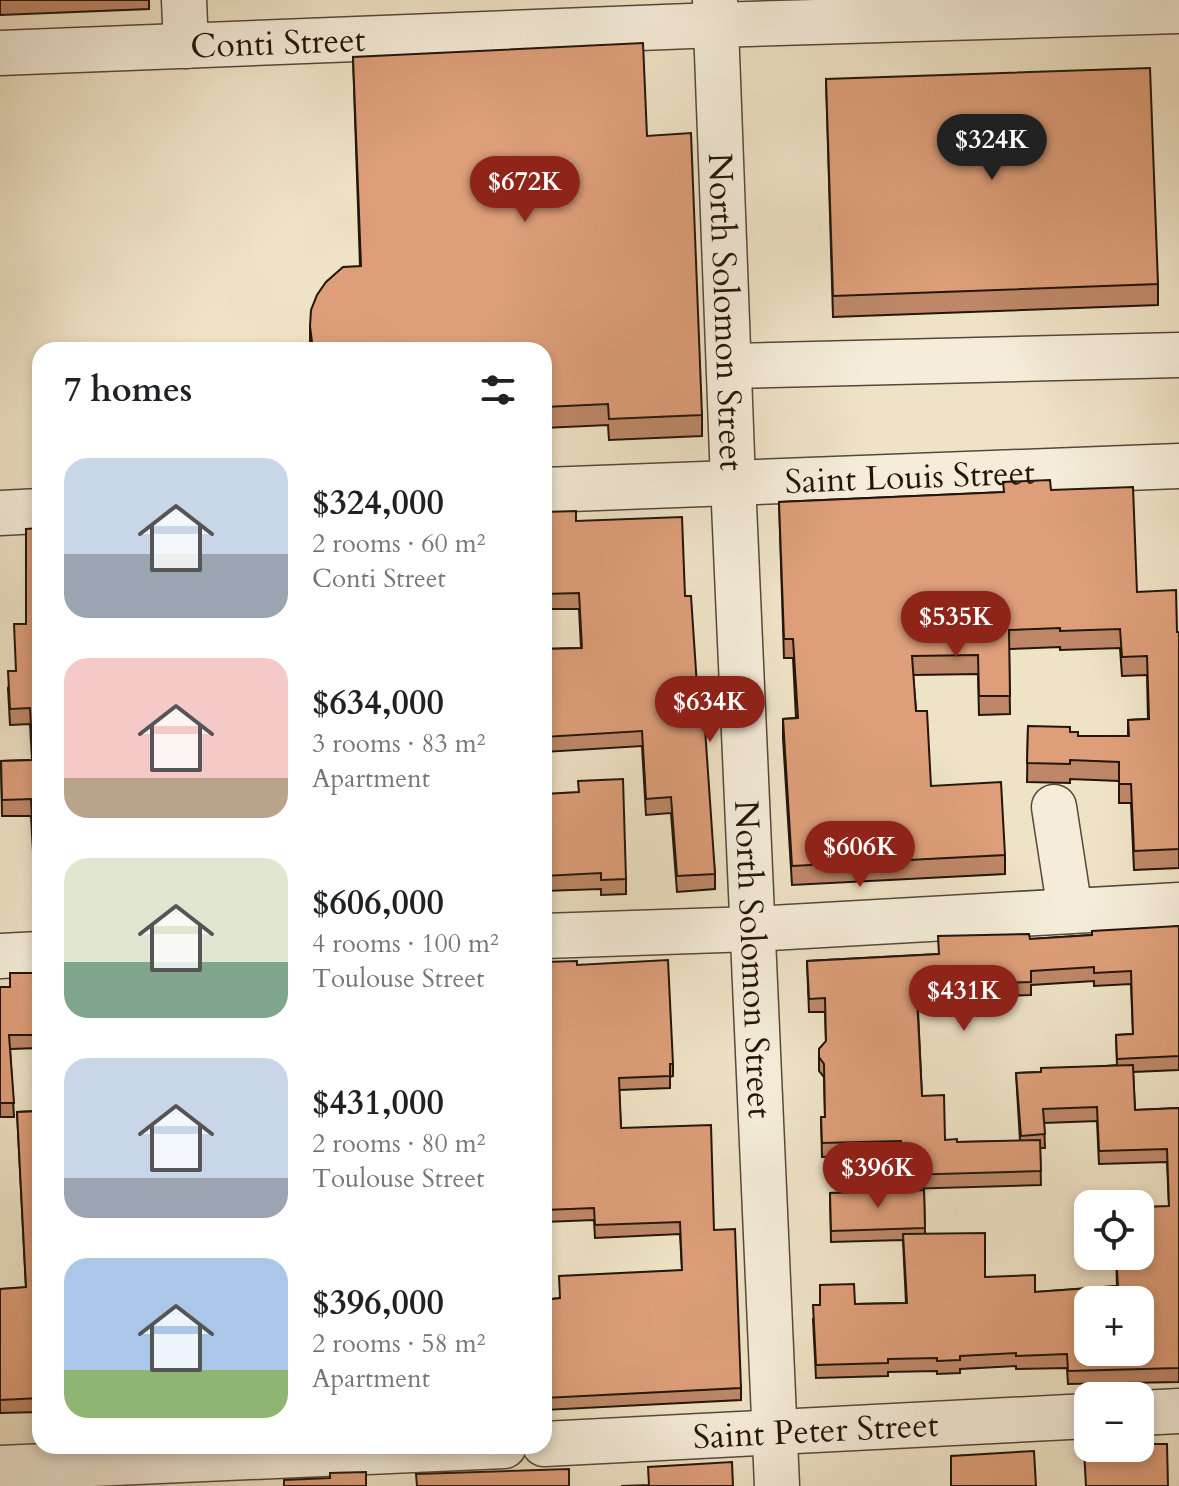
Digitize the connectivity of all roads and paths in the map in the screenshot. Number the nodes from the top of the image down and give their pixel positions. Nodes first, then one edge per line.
1 (184, 0) edge
2 (1179, 11) edge
3 (716, 12) edge
4 (186, 46) junction
5 (0, 53) edge
6 (1179, 355) edge
7 (730, 366) junction
8 (1179, 466) edge
9 (733, 482) junction
10 (552, 490) edge
11 (32, 511) edge
12 (0, 513) edge
13 (1054, 807) dead end
14 (1179, 905) edge
15 (1070, 911) junction
16 (752, 929) junction
17 (552, 936) edge
18 (32, 954) edge
19 (0, 956) edge
20 (1179, 1411) edge
21 (1154, 1412) edge
22 (1074, 1417) edge
23 (775, 1433) junction
24 (552, 1444) edge
25 (381, 1454) edge
26 (243, 1463) edge
27 (0, 1468) edge
28 (777, 1486) edge

1 - 4 street
2 - 3 street, Conti Street
3 - 4 street, Conti Street
3 - 7 street, North Solomon Street
4 - 5 street, Conti Street
6 - 7 street
7 - 9 street, North Solomon Street
8 - 9 street, Saint Louis Street
9 - 10 street, Saint Louis Street
9 - 16 street, North Solomon Street
11 - 12 street
13 - 15 street
14 - 15 street
15 - 16 street
16 - 17 street
16 - 23 street, North Solomon Street
18 - 19 street
20 - 21 street
22 - 23 street, Saint Peter Street
23 - 24 street, Saint Peter Street
23 - 28 street, North Solomon Street
25 - 26 street
26 - 27 street

